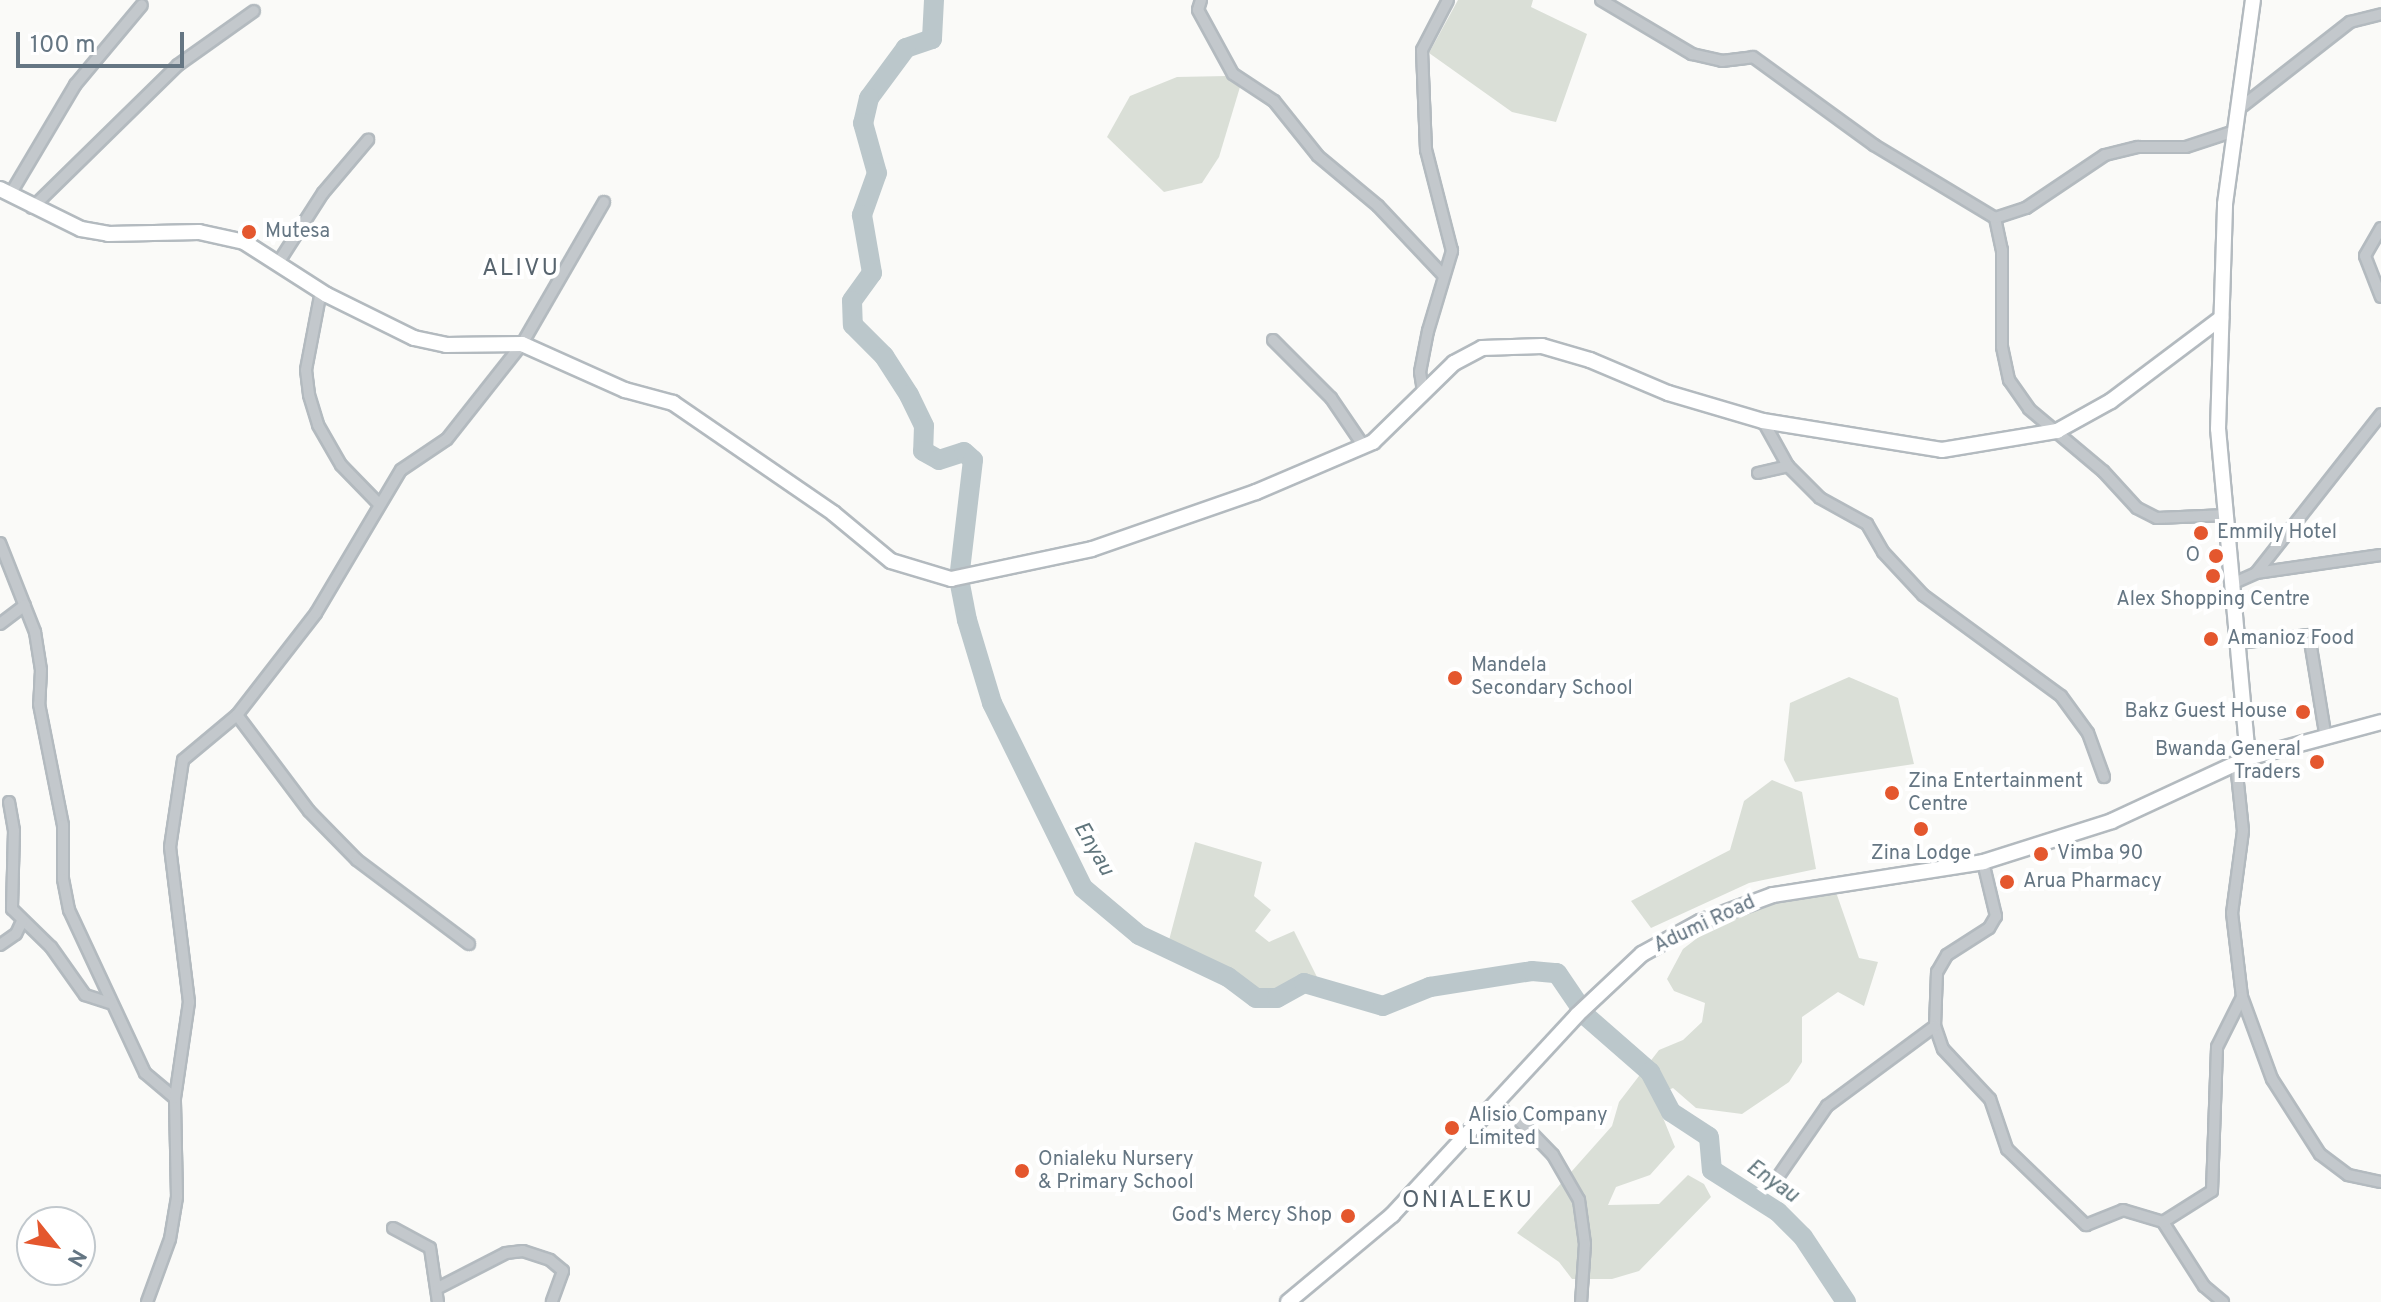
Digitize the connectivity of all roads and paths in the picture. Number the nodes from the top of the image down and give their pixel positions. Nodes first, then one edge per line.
1 (1201, 0) edge
2 (1448, 0) edge
3 (1601, 0) edge
4 (2253, 0) edge
5 (142, 5) dead end
6 (254, 11) dead end
7 (2381, 14) edge
8 (2240, 108) junction
9 (2235, 131) junction
10 (368, 140) dead end
11 (5, 191) edge
12 (604, 202) dead end
13 (32, 208) junction
14 (1995, 218) junction
15 (2381, 228) edge
16 (278, 263) junction
17 (1443, 275) junction
18 (321, 291) junction
19 (2381, 297) edge
20 (2221, 318) junction
21 (1273, 340) dead end
22 (522, 344) junction
23 (1423, 391) junction
24 (2381, 414) edge
25 (1763, 421) junction
26 (2057, 431) junction
27 (1363, 445) junction
28 (1788, 466) junction
29 (1758, 473) dead end
30 (378, 503) junction
31 (2227, 515) junction
32 (0, 543) edge
33 (2381, 555) edge
34 (2256, 573) junction
35 (2234, 583) junction
36 (25, 605) junction
37 (0, 624) edge
38 (2238, 643) junction
39 (237, 715) junction
40 (2381, 722) edge
41 (2325, 733) junction
42 (2242, 761) junction
43 (2104, 777) dead end
44 (9, 802) dead end
45 (1983, 862) junction
46 (22, 921) junction
47 (469, 944) dead end
48 (0, 945) edge
49 (2242, 997) junction
50 (110, 1003) junction
51 (1935, 1026) junction
52 (175, 1098) junction
53 (1494, 1105) junction
54 (1780, 1174) dead end
55 (2381, 1182) edge
56 (2163, 1222) junction
57 (393, 1228) dead end
58 (438, 1288) junction
59 (147, 1302) edge
60 (438, 1302) edge
61 (552, 1302) edge
62 (1288, 1302) edge
63 (1581, 1302) edge
64 (2223, 1302) edge

1 - 17 street
2 - 17 street
3 - 14 street
4 - 8 street
5 - 11 street
6 - 13 street
7 - 8 street
8 - 9 street
9 - 14 street
9 - 20 street
10 - 16 street
11 - 13 street
12 - 22 street
13 - 16 street
14 - 26 street
15 - 19 street
16 - 18 street
17 - 23 street
18 - 22 street
18 - 30 street
20 - 26 street
20 - 31 street
21 - 27 street
22 - 27 street
22 - 30 street
23 - 25 street
23 - 27 street
24 - 34 street
25 - 26 street
25 - 28 street
26 - 31 street
28 - 29 street
28 - 43 street
30 - 39 street
31 - 35 street
32 - 36 street
33 - 34 street
34 - 35 street
35 - 38 street
36 - 37 street
36 - 50 street
38 - 41 street
38 - 42 street
39 - 47 street
39 - 52 street
40 - 41 street, Adumi Road
41 - 42 street, Adumi Road
42 - 45 street, Adumi Road
42 - 49 street
44 - 46 street
45 - 51 street
45 - 53 street, Adumi Road
46 - 48 street
46 - 50 street
49 - 55 street
49 - 56 street
50 - 52 street
51 - 54 street
51 - 56 street
52 - 59 street
53 - 62 street, Adumi Road
53 - 63 street
56 - 64 street
57 - 58 street
58 - 60 street
58 - 61 street

